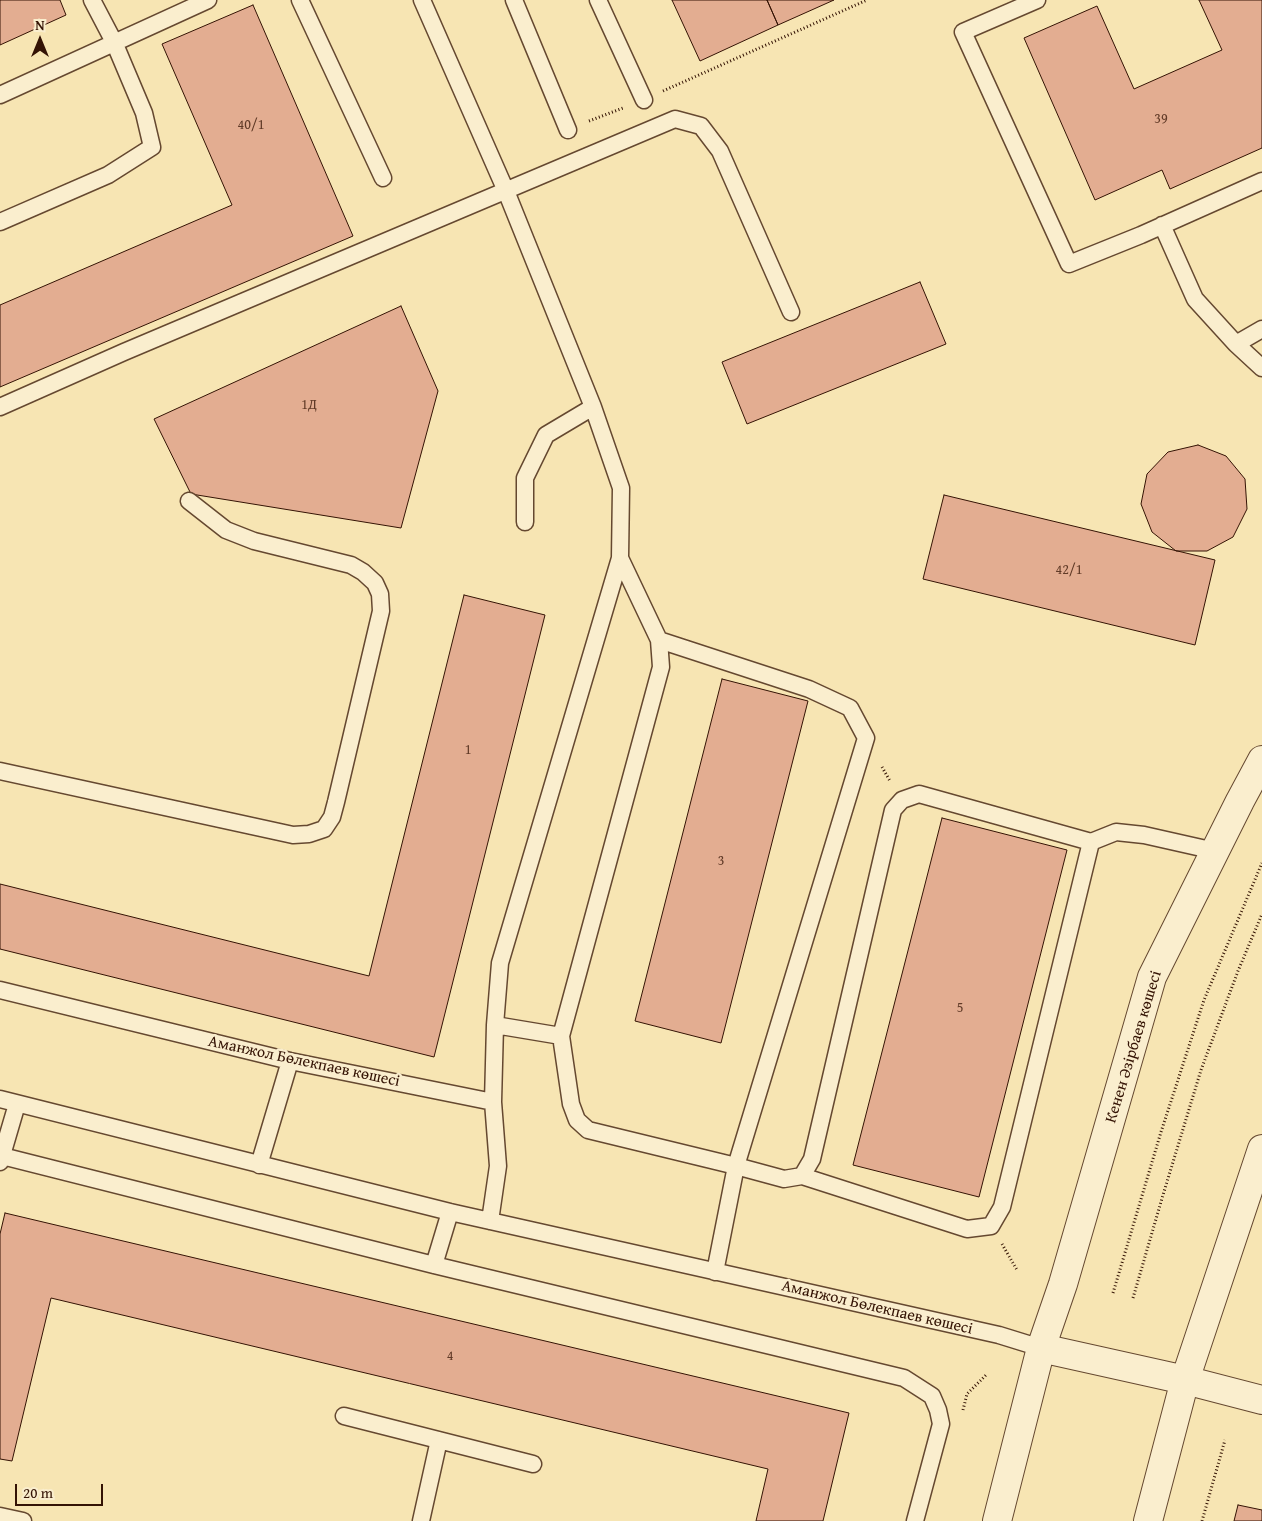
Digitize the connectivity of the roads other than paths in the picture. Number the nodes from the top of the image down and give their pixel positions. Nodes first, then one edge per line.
1 (92, 0) edge
2 (208, 0) edge
3 (300, 0) edge
4 (422, 0) edge
5 (514, 0) edge
6 (598, 0) edge
7 (1036, 0) edge
8 (114, 42) junction
9 (0, 95) edge
10 (644, 100) road end
11 (568, 130) road end
12 (383, 178) dead end
13 (1262, 181) edge
14 (506, 191) junction
15 (0, 222) edge
16 (1162, 225) junction
17 (791, 312) dead end
18 (1262, 329) edge
19 (1236, 344) junction
20 (1262, 368) edge
21 (593, 406) junction
22 (0, 407) edge
23 (189, 501) dead end
24 (525, 522) dead end
25 (620, 558) junction
26 (659, 640) junction
27 (1262, 760) edge
28 (0, 771) edge
29 (1091, 842) junction
30 (1215, 851) junction
31 (0, 990) edge
32 (495, 1025) junction
33 (561, 1036) junction
34 (290, 1061) junction
35 (0, 1099) edge
36 (492, 1102) junction
37 (17, 1104) junction
38 (1262, 1149) edge
39 (1, 1159) edge
40 (259, 1165) junction
41 (736, 1166) junction
42 (802, 1176) junction
43 (450, 1212) junction
44 (490, 1221) junction
45 (434, 1265) junction
46 (715, 1272) junction
47 (1041, 1348) junction
48 (1185, 1380) junction
49 (1262, 1400) edge
50 (344, 1416) dead end
51 (439, 1440) junction
52 (533, 1464) dead end
53 (0, 1516) edge
54 (23, 1521) edge
55 (421, 1521) edge
56 (915, 1521) edge
57 (997, 1521) edge
58 (1148, 1521) edge

1 - 8 lane
2 - 8 lane
3 - 12 lane
4 - 14 lane
5 - 11 lane
6 - 10 lane
7 - 16 lane
8 - 9 lane
8 - 15 lane
13 - 16 lane
14 - 17 lane
14 - 21 lane
14 - 22 lane
16 - 19 lane
18 - 19 lane
19 - 20 lane
21 - 24 lane
21 - 25 lane
23 - 28 lane
25 - 26 lane
25 - 32 lane
26 - 33 lane
26 - 41 lane
27 - 30 street, Кенен Әзірбаев көшесі
29 - 30 lane
29 - 42 lane
29 - 42 lane
30 - 47 street, Кенен Әзірбаев көшесі
31 - 34 lane, Аманжол Бөлекпаев көшесі
32 - 33 lane
32 - 36 lane
33 - 41 lane
34 - 36 lane, Аманжол Бөлекпаев көшесі
34 - 40 lane
35 - 37 lane, Аманжол Бөлекпаев көшесі
36 - 44 lane
37 - 39 lane
37 - 40 lane, Аманжол Бөлекпаев көшесі
38 - 48 street
39 - 45 lane
40 - 43 lane, Аманжол Бөлекпаев көшесі
41 - 42 lane
41 - 46 lane
43 - 44 lane, Аманжол Бөлекпаев көшесі
43 - 45 lane
44 - 46 lane, Аманжол Бөлекпаев көшесі
45 - 56 lane
46 - 47 lane, Аманжол Бөлекпаев көшесі
47 - 48 street, Аманжол Бөлекпаев көшесі
47 - 57 street, Кенен Әзірбаев көшесі
48 - 49 street, Аманжол Бөлекпаев көшесі
48 - 58 street
50 - 51 lane
51 - 52 lane
51 - 55 lane
53 - 54 lane

